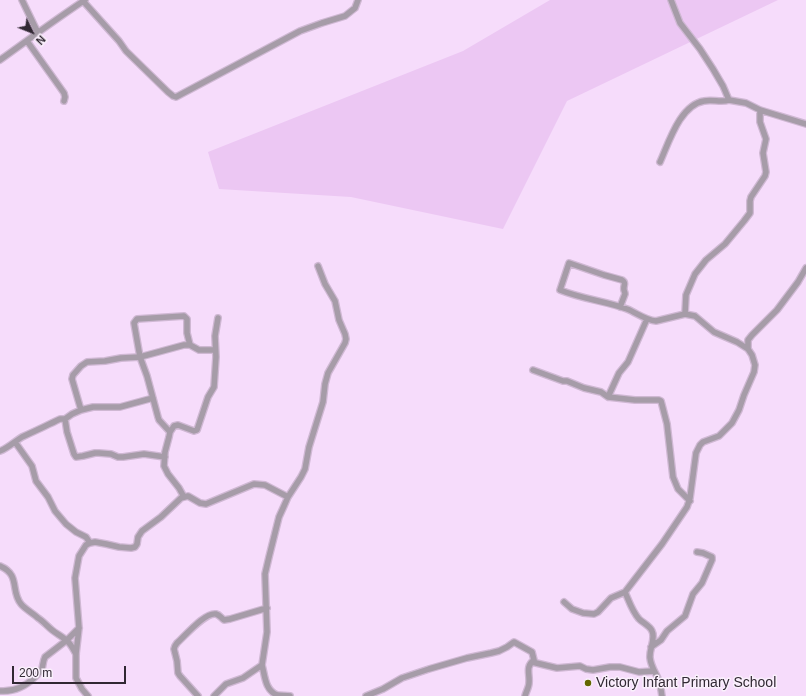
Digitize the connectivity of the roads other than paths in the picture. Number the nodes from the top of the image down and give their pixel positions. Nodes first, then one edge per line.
1 (22, 0) edge
2 (358, 0) edge
3 (671, 0) edge
4 (84, 1) edge
5 (38, 33) junction
6 (27, 41) junction
7 (0, 60) edge
8 (729, 100) junction
9 (64, 101) dead end
10 (760, 110) junction
11 (806, 124) edge
12 (660, 162) dead end
13 (318, 266) dead end
14 (806, 268) edge
15 (620, 307) junction
16 (685, 314) junction
17 (218, 318) dead end
18 (647, 319) junction
19 (190, 345) junction
20 (748, 349) junction
21 (215, 350) junction
22 (140, 357) junction
23 (533, 370) dead end
24 (608, 396) junction
25 (153, 398) junction
26 (82, 410) junction
27 (65, 419) junction
28 (170, 432) junction
29 (15, 442) junction
30 (0, 451) edge
31 (165, 457) junction
32 (184, 497) junction
33 (288, 497) junction
34 (690, 501) junction
35 (90, 543) junction
36 (697, 552) dead end
37 (0, 566) edge
38 (625, 592) junction
39 (564, 602) dead end
40 (267, 608) junction
41 (79, 628) junction
42 (67, 640) junction
43 (651, 646) junction
44 (76, 654) junction
45 (532, 662) junction
46 (262, 665) junction
47 (654, 671) junction
48 (0, 691) edge
49 (88, 696) edge
50 (198, 696) edge
51 (214, 696) edge
52 (290, 696) edge
53 (366, 696) edge
54 (525, 696) edge
55 (662, 696) edge

1 - 5 street
2 - 4 street
3 - 8 street
4 - 5 street
5 - 6 street
6 - 7 street
6 - 9 street
8 - 10 street
8 - 12 street
10 - 11 street
10 - 16 street
13 - 33 street
14 - 20 street
15 - 15 street
15 - 18 street
16 - 18 street
16 - 20 street
17 - 21 street
18 - 24 street
19 - 21 street
19 - 22 street
19 - 22 street
20 - 34 street
21 - 28 street
22 - 25 street
22 - 26 street
23 - 24 street
24 - 34 street
25 - 26 street
25 - 28 street
26 - 27 street
27 - 29 street
27 - 31 street
28 - 31 street
29 - 30 street
29 - 35 street
31 - 32 street
32 - 33 street
32 - 35 street
33 - 40 street
34 - 38 street
35 - 41 street
36 - 43 street
37 - 42 street
38 - 39 street
38 - 43 street
40 - 46 street
40 - 50 street
41 - 42 street
41 - 44 street
42 - 44 street
42 - 48 street
43 - 47 street
44 - 49 street
45 - 47 street
45 - 53 street
45 - 54 street
46 - 51 street
46 - 52 street
47 - 55 street

